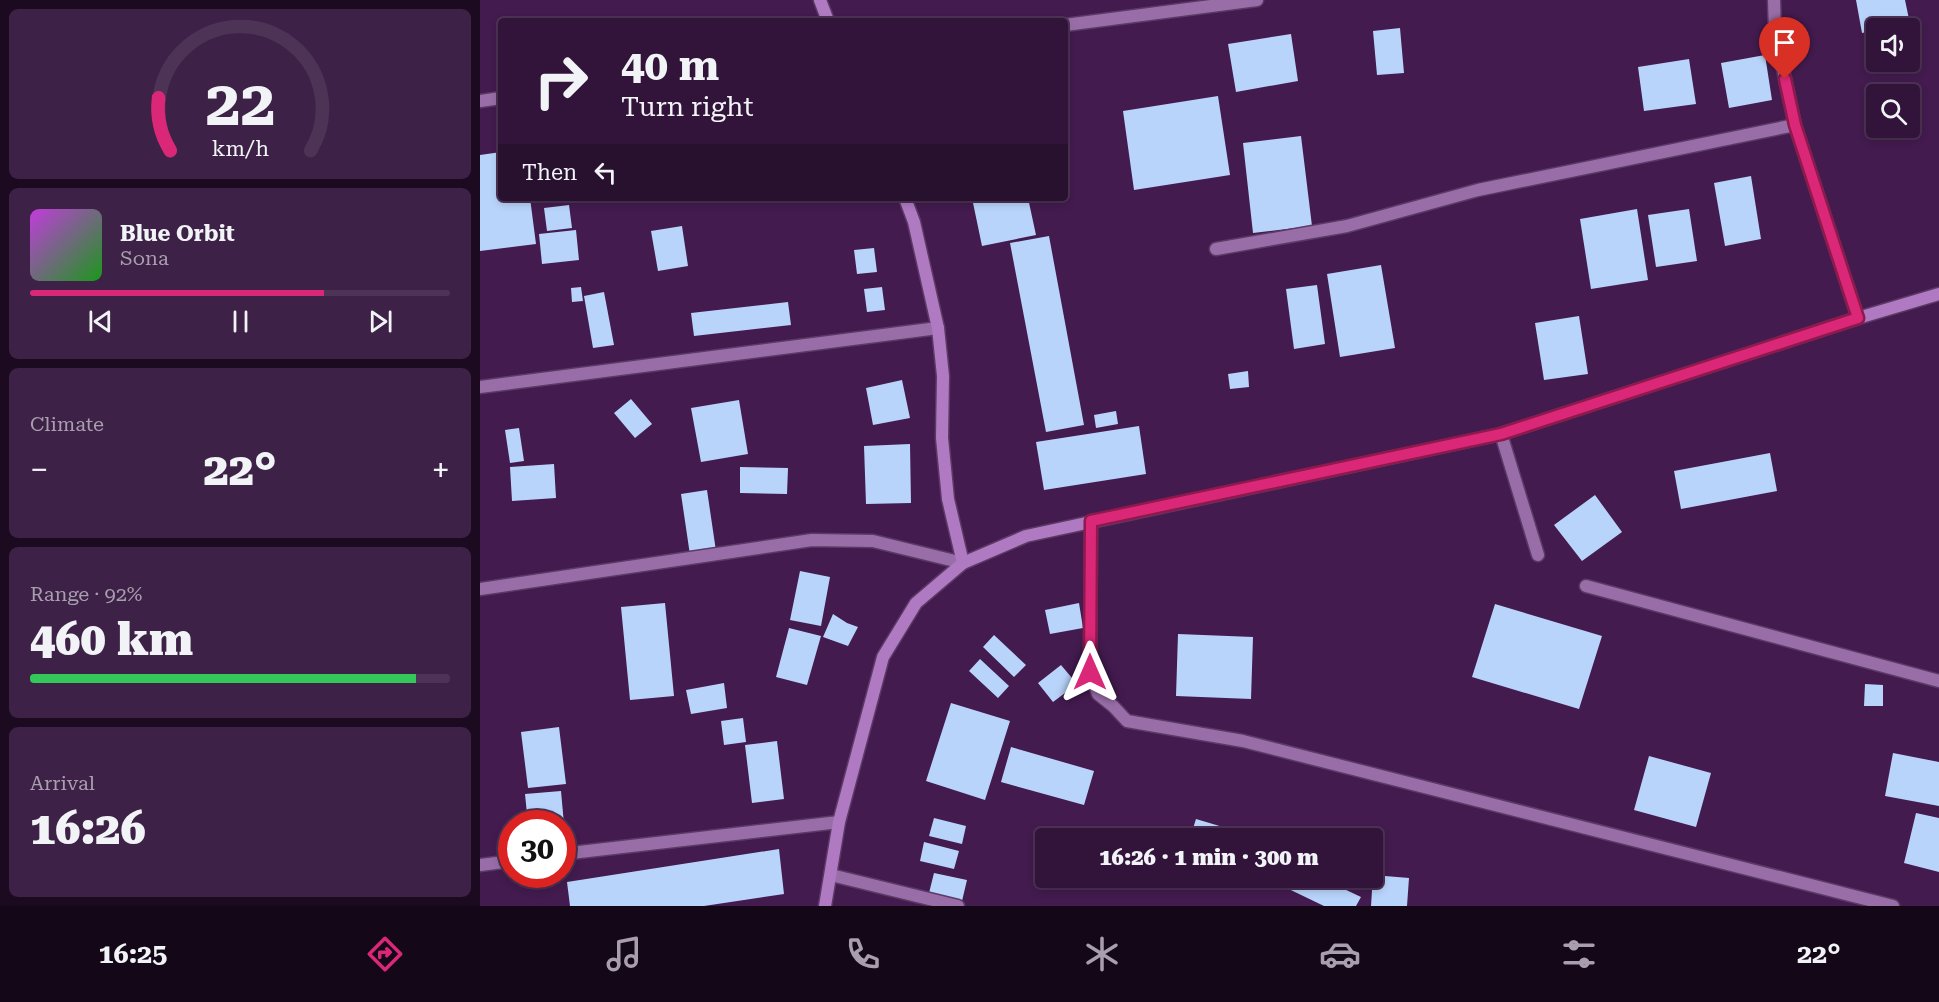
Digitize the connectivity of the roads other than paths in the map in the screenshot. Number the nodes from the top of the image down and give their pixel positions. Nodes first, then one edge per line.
1 (820, 0) edge
2 (1257, 0) edge
3 (1774, 0) edge
4 (827, 18) edge
5 (1068, 25) edge
6 (498, 98) edge
7 (480, 101) edge
8 (1795, 125) junction
9 (906, 201) edge
10 (1216, 249) dead end
11 (1939, 294) edge
12 (1858, 318) junction
13 (938, 328) junction
14 (480, 387) edge
15 (1501, 434) junction
16 (1091, 521) junction
17 (1538, 555) dead end
18 (963, 563) junction
19 (1586, 586) dead end
20 (480, 589) edge
21 (1939, 681) edge
22 (839, 822) junction
23 (576, 852) edge
24 (498, 863) edge
25 (480, 865) edge
26 (831, 875) junction
27 (825, 906) edge
28 (958, 906) edge
29 (1893, 906) edge

1 - 4 main road
2 - 5 street
3 - 8 street
6 - 7 street
8 - 10 street
8 - 12 street
9 - 13 main road
11 - 12 main road
12 - 15 main road
13 - 14 street
13 - 18 main road
15 - 16 main road
15 - 17 street
16 - 18 main road
16 - 29 street
18 - 20 street
18 - 22 main road
19 - 21 street
22 - 23 street
22 - 26 main road
24 - 25 street
26 - 27 main road
26 - 28 street

